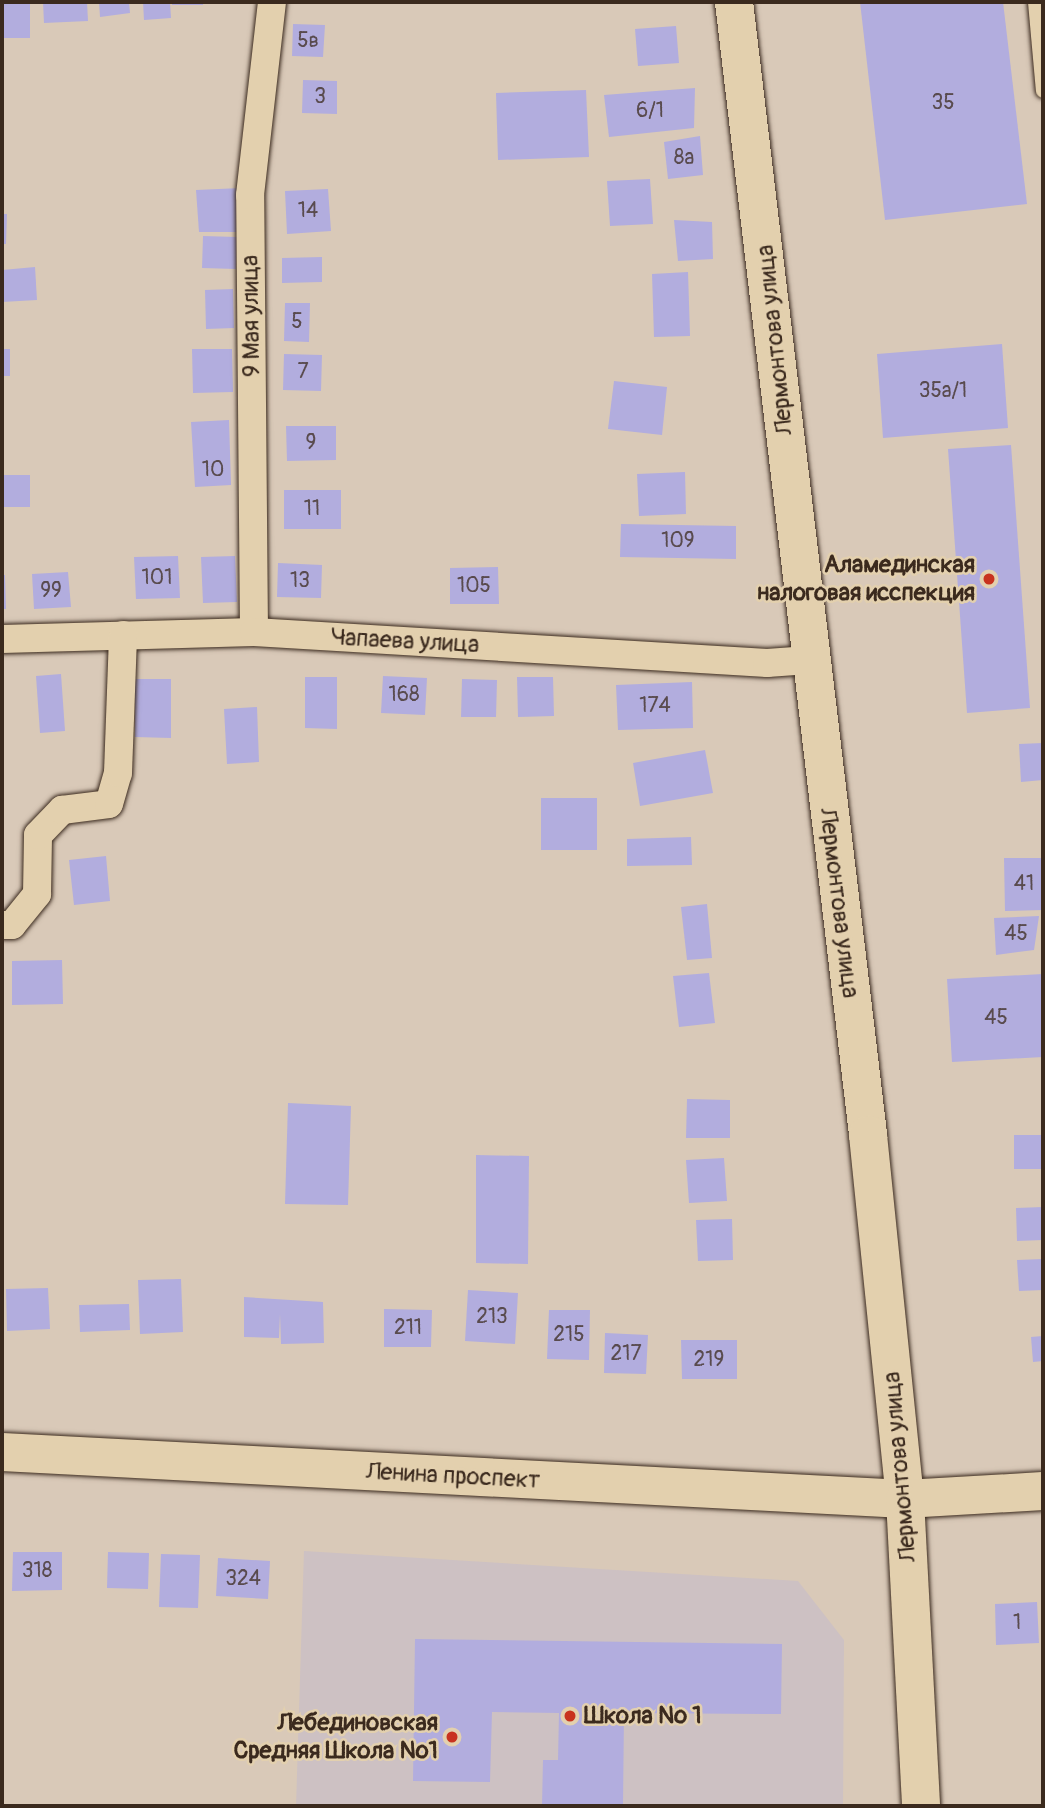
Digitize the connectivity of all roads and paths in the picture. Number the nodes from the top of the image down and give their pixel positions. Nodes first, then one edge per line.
1 (272, 2) edge
2 (734, 2) edge
3 (1035, 2) edge
4 (1043, 91) edge
5 (254, 632) junction
6 (123, 635) junction
7 (2, 639) edge
8 (809, 660) junction
9 (2, 925) edge
10 (2, 1452) edge
11 (1043, 1491) edge
12 (905, 1499) junction
13 (921, 1806) edge

1 - 5 street, 9 Мая улица
2 - 8 main road, Лермонтова улица
3 - 4 lane
5 - 6 street, Чапаева улица
5 - 8 street, Чапаева улица
6 - 7 street, Чапаева улица
6 - 9 street
8 - 12 main road, Лермонтова улица
10 - 12 main road, Ленина проспект
11 - 12 main road, Ленина проспект
12 - 13 main road, Лермонтова улица

